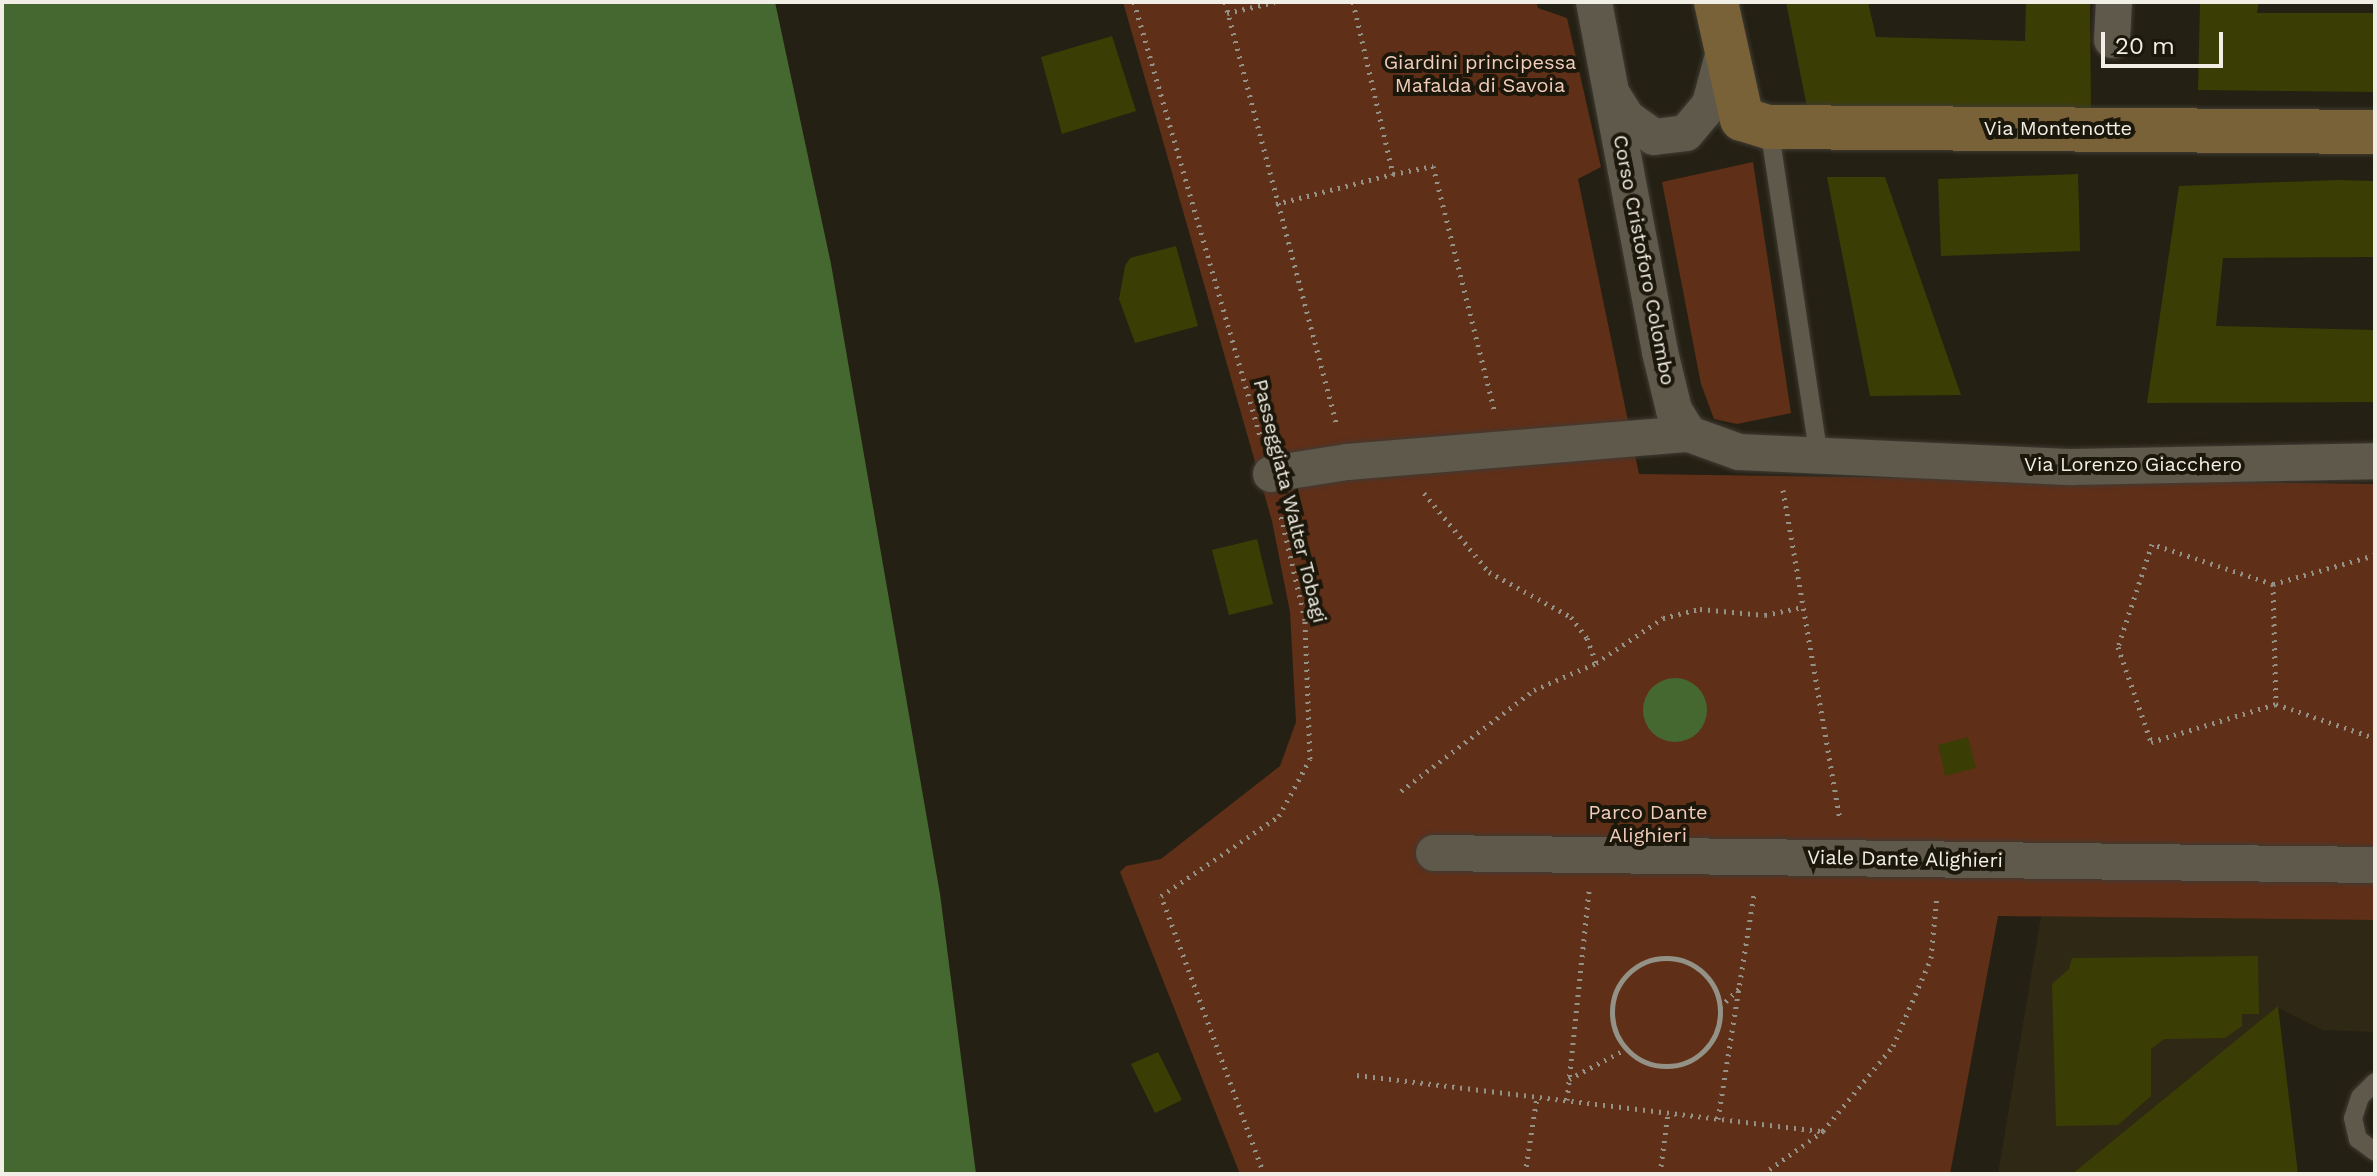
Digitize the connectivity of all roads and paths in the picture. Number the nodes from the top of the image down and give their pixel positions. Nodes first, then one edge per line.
1 (1134, 2) edge
2 (1225, 2) edge
3 (1275, 2) edge
4 (1353, 2) edge
5 (1594, 2) edge
6 (1716, 2) edge
7 (2114, 2) edge
8 (1227, 13) junction
9 (2112, 40) dead end
10 (1725, 48) junction
11 (1611, 93) junction
12 (1755, 123) junction
13 (2375, 132) edge
14 (1393, 174) junction
15 (1276, 204) junction
16 (1689, 434) junction
17 (1505, 449) junction
18 (1777, 454) junction
19 (1819, 456) junction
20 (1396, 458) junction
21 (2375, 461) edge
22 (1347, 462) junction
23 (1271, 474) junction
24 (2375, 555) edge
25 (2273, 584) junction
26 (1804, 607) junction
27 (1596, 663) junction
28 (2276, 704) junction
29 (2375, 738) edge
30 (1401, 791) dead end
31 (1434, 853) dead end
32 (1592, 855) junction
33 (1759, 857) junction
34 (1846, 858) junction
35 (1940, 859) junction
36 (2375, 865) edge
37 (1742, 987) junction
38 (1720, 1007) junction
39 (1626, 1049) junction
40 (1357, 1075) dead end
41 (1569, 1079) junction
42 (2375, 1082) edge
43 (1537, 1097) junction
44 (1567, 1100) junction
45 (1668, 1113) junction
46 (1718, 1119) junction
47 (1823, 1131) junction
48 (2375, 1152) edge
49 (1264, 1174) edge
50 (1525, 1174) edge
51 (1660, 1174) edge
52 (1763, 1174) edge

1 - 23 path, Passeggiata Walter Tobagi
2 - 8 path
3 - 8 path
4 - 14 path
5 - 11 street, Corso Cristoforo Colombo
6 - 10 street, Corso Cristoforo Colombo
7 - 9 street
8 - 15 path
10 - 11 street, Corso Cristoforo Colombo
10 - 12 street, Corso Cristoforo Colombo
11 - 16 street, Corso Cristoforo Colombo
12 - 13 street, Via Montenotte
12 - 19 lane, Corso Cristoforo Colombo
14 - 15 path
14 - 17 path
15 - 22 path
16 - 17 street
16 - 18 street
17 - 20 street
18 - 19 street
18 - 26 path
19 - 21 street, Via Lorenzo Giacchero
20 - 22 street
20 - 27 path
22 - 23 street
23 - 49 path, Passeggiata Walter Tobagi
24 - 25 path
25 - 28 path
25 - 28 path
26 - 27 path
26 - 34 path
27 - 30 path
28 - 29 path
31 - 32 street, Viale Dante Alighieri
32 - 33 street, Viale Dante Alighieri
32 - 41 path
33 - 34 street, Viale Dante Alighieri
33 - 37 path
34 - 35 street, Viale Dante Alighieri
35 - 36 street, Viale Dante Alighieri
35 - 47 path
37 - 38 path
37 - 46 path
38 - 39 path
38 - 39 path
39 - 41 path
40 - 43 path
41 - 44 path
42 - 48 lane
43 - 44 path
43 - 50 path
44 - 45 path
45 - 46 path
45 - 51 path
46 - 47 path
47 - 52 path

